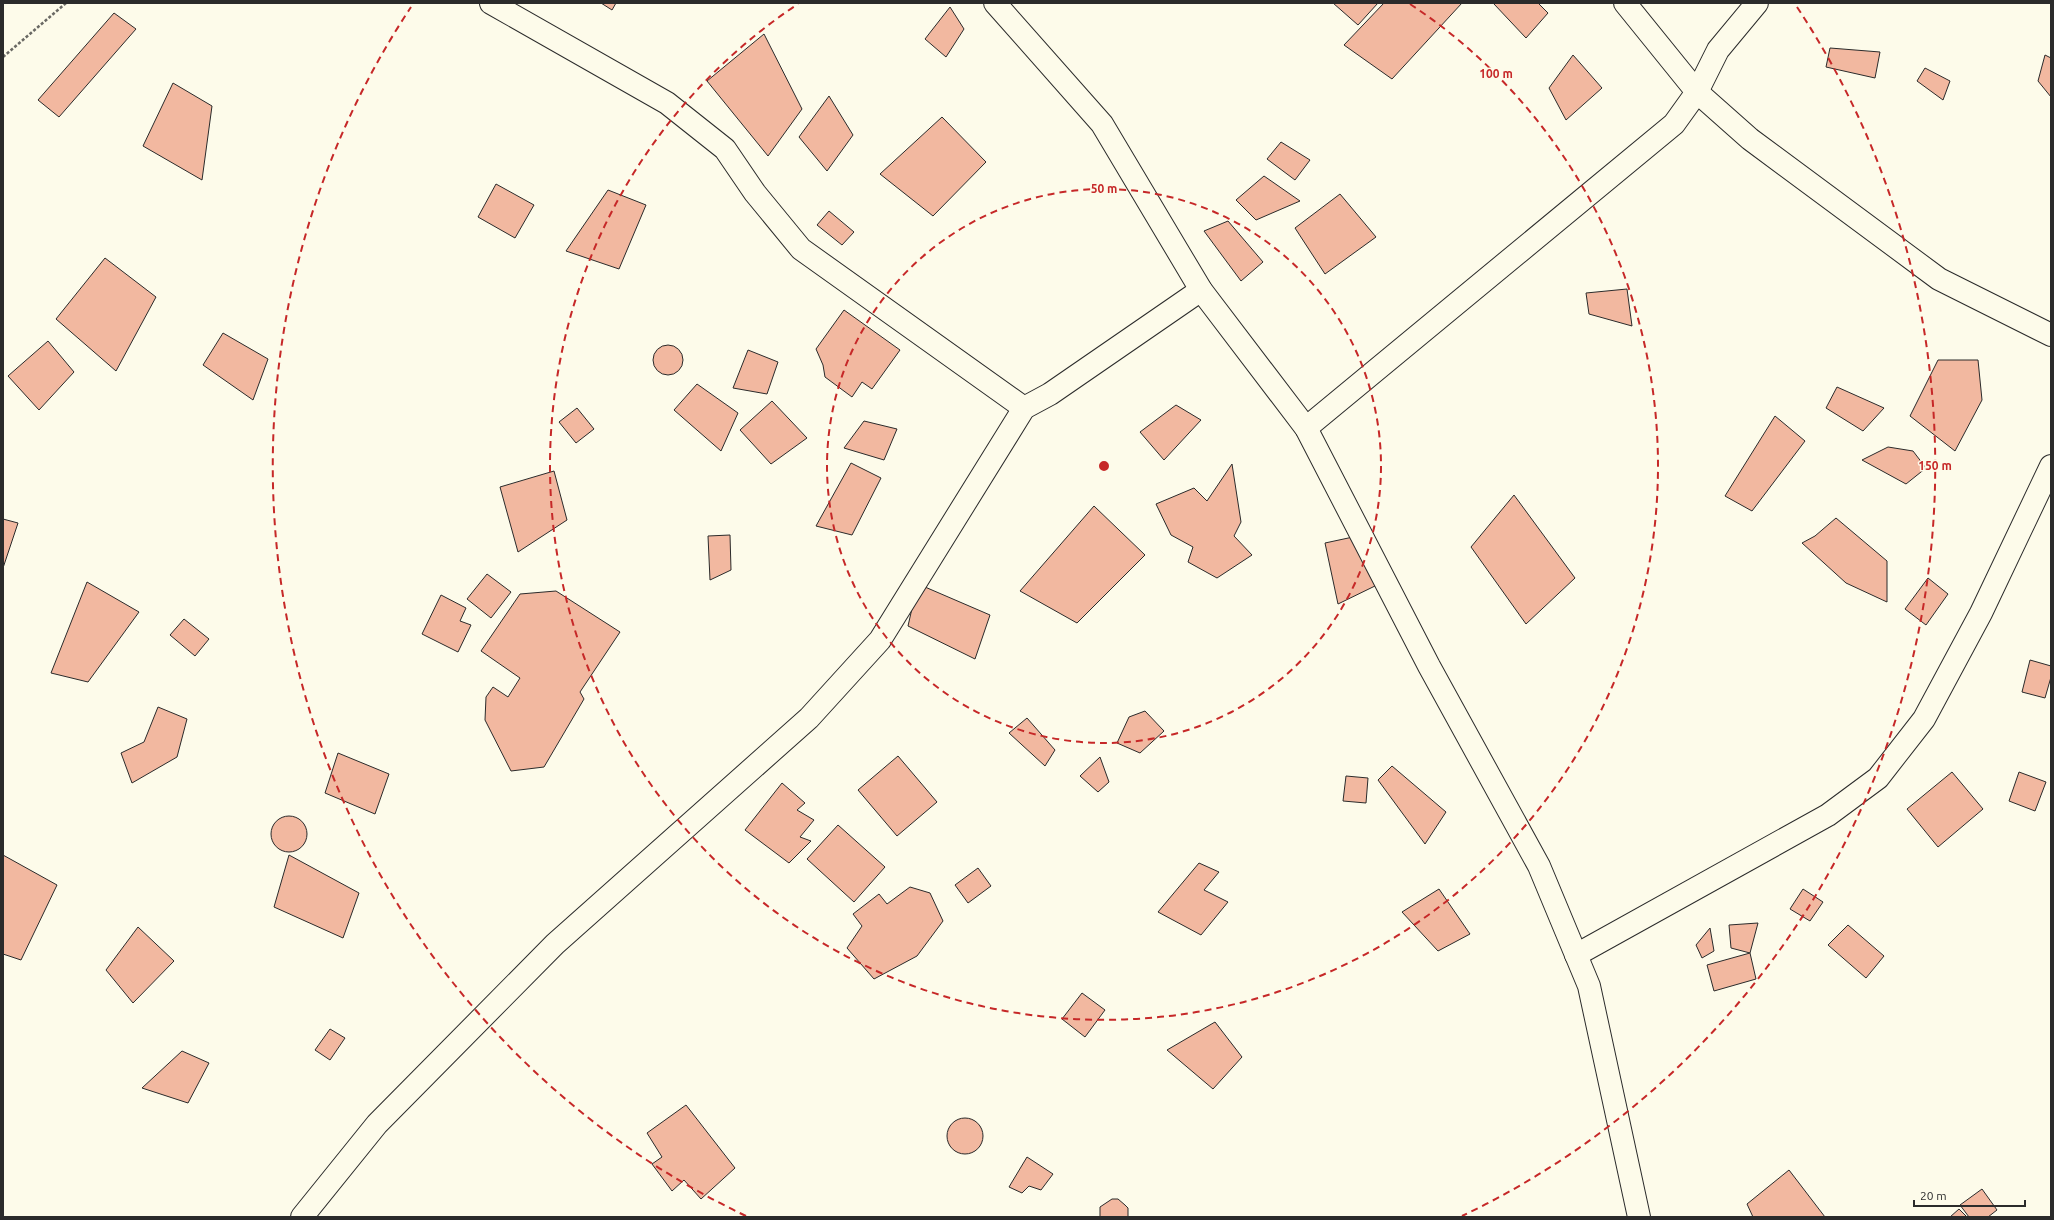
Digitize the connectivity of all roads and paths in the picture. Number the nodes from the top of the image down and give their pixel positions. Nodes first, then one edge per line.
1 (66, 3) edge
2 (491, 3) edge
3 (995, 3) edge
4 (1625, 3) edge
5 (1757, 3) edge
6 (3, 57) edge
7 (1697, 92) junction
8 (1201, 290) junction
9 (2051, 335) edge
10 (1024, 408) junction
11 (1306, 428) junction
12 (2051, 466) edge
13 (1576, 955) junction
14 (302, 1217) edge
15 (1639, 1217) edge

1 - 6 path
2 - 10 street
3 - 8 street
4 - 7 street
5 - 7 street
7 - 9 street
7 - 11 street
8 - 10 street
8 - 11 street
10 - 14 street
11 - 13 street
12 - 13 street
13 - 15 street

